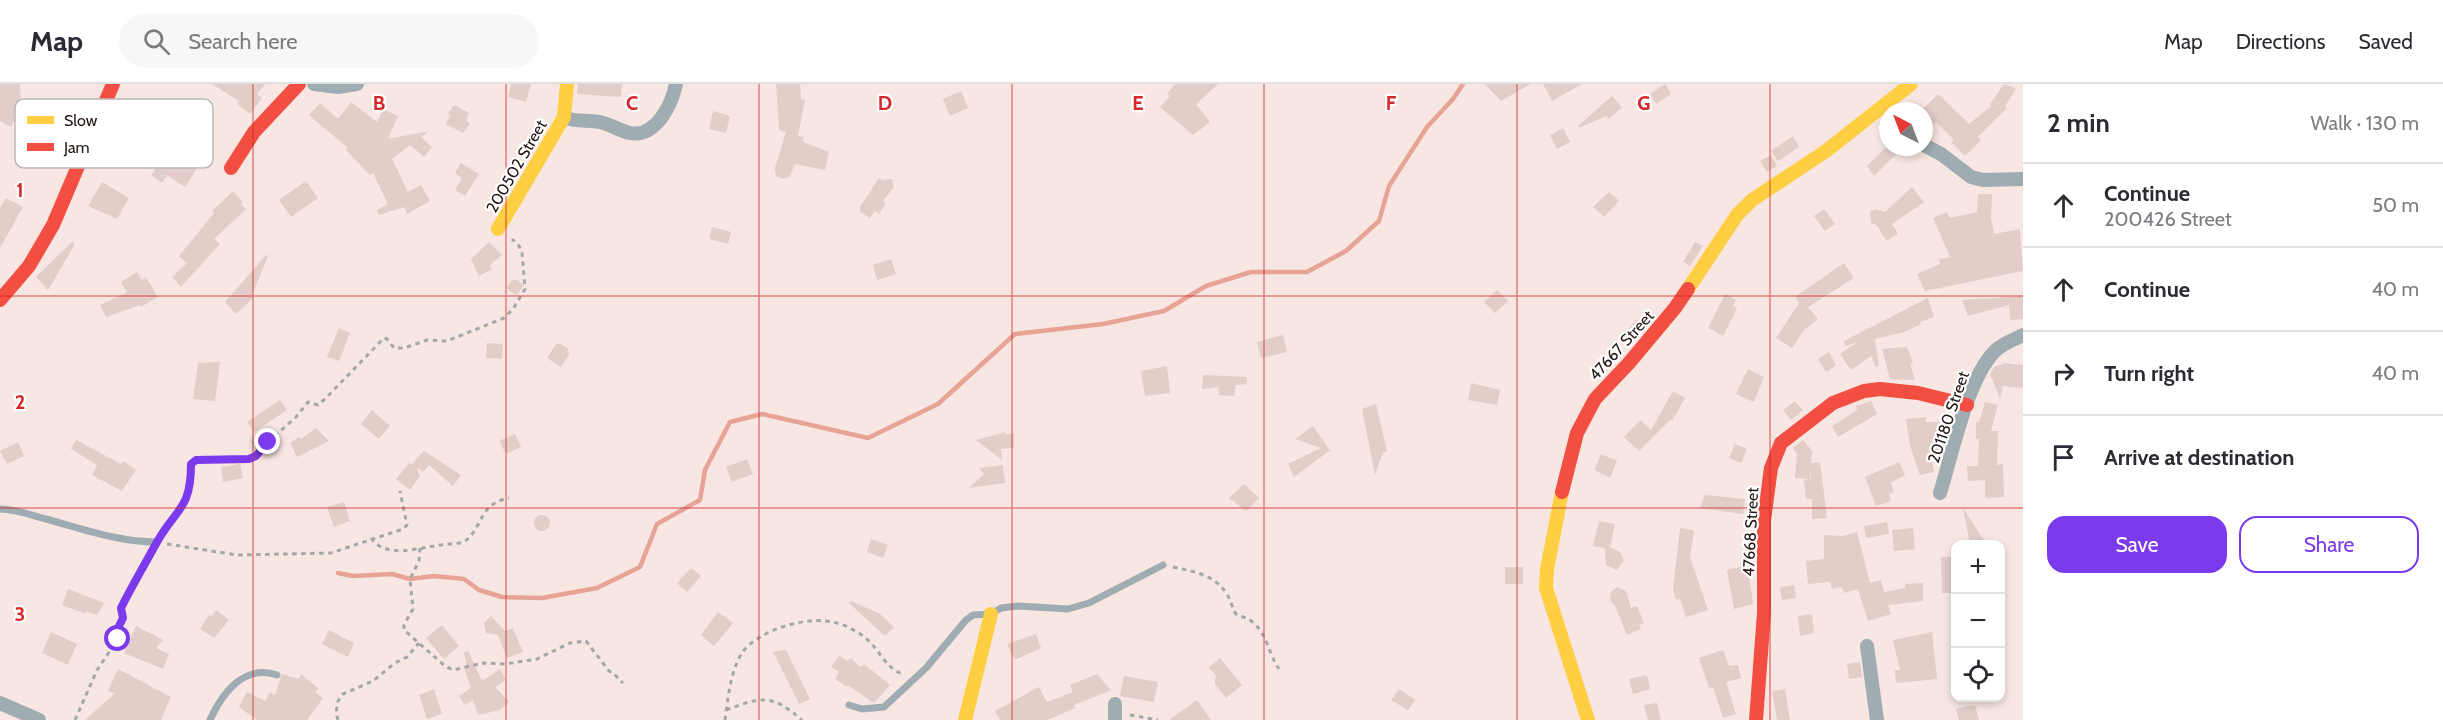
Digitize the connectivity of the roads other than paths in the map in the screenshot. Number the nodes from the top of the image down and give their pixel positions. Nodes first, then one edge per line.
1 (113, 84) edge
2 (299, 84) edge
3 (314, 84) edge
4 (357, 84) edge
5 (567, 84) edge
6 (676, 84) edge
7 (1911, 84) edge
8 (107, 99) edge
9 (1897, 102) edge
10 (1879, 116) edge
11 (564, 117) junction
12 (1933, 150) edge
13 (77, 168) edge
14 (231, 168) dead end
15 (2023, 179) edge
16 (498, 229) road end
17 (0, 300) edge
18 (2023, 335) edge
19 (1967, 405) junction
20 (1940, 493) dead end
21 (0, 509) edge
22 (157, 542) road end
23 (1163, 565) road end
24 (991, 615) junction
25 (1867, 646) dead end
26 (277, 675) dead end
27 (0, 703) edge
28 (849, 705) dead end
29 (39, 720) edge
30 (210, 720) edge
31 (965, 720) edge
32 (1588, 720) edge
33 (1756, 720) edge
34 (1877, 720) edge

1 - 8 street
2 - 14 street
3 - 4 street
5 - 11 street, 200502 Street
6 - 11 street
7 - 9 street, 47667 Street
10 - 32 street, 47667 Street
11 - 16 street, 200502 Street
12 - 15 street
13 - 17 street
18 - 19 street, 201180 Street
19 - 20 street, 201180 Street
19 - 33 street, 47668 Street
21 - 22 lane
23 - 24 lane
24 - 28 lane
24 - 31 street
25 - 34 street
26 - 30 lane
27 - 29 street

